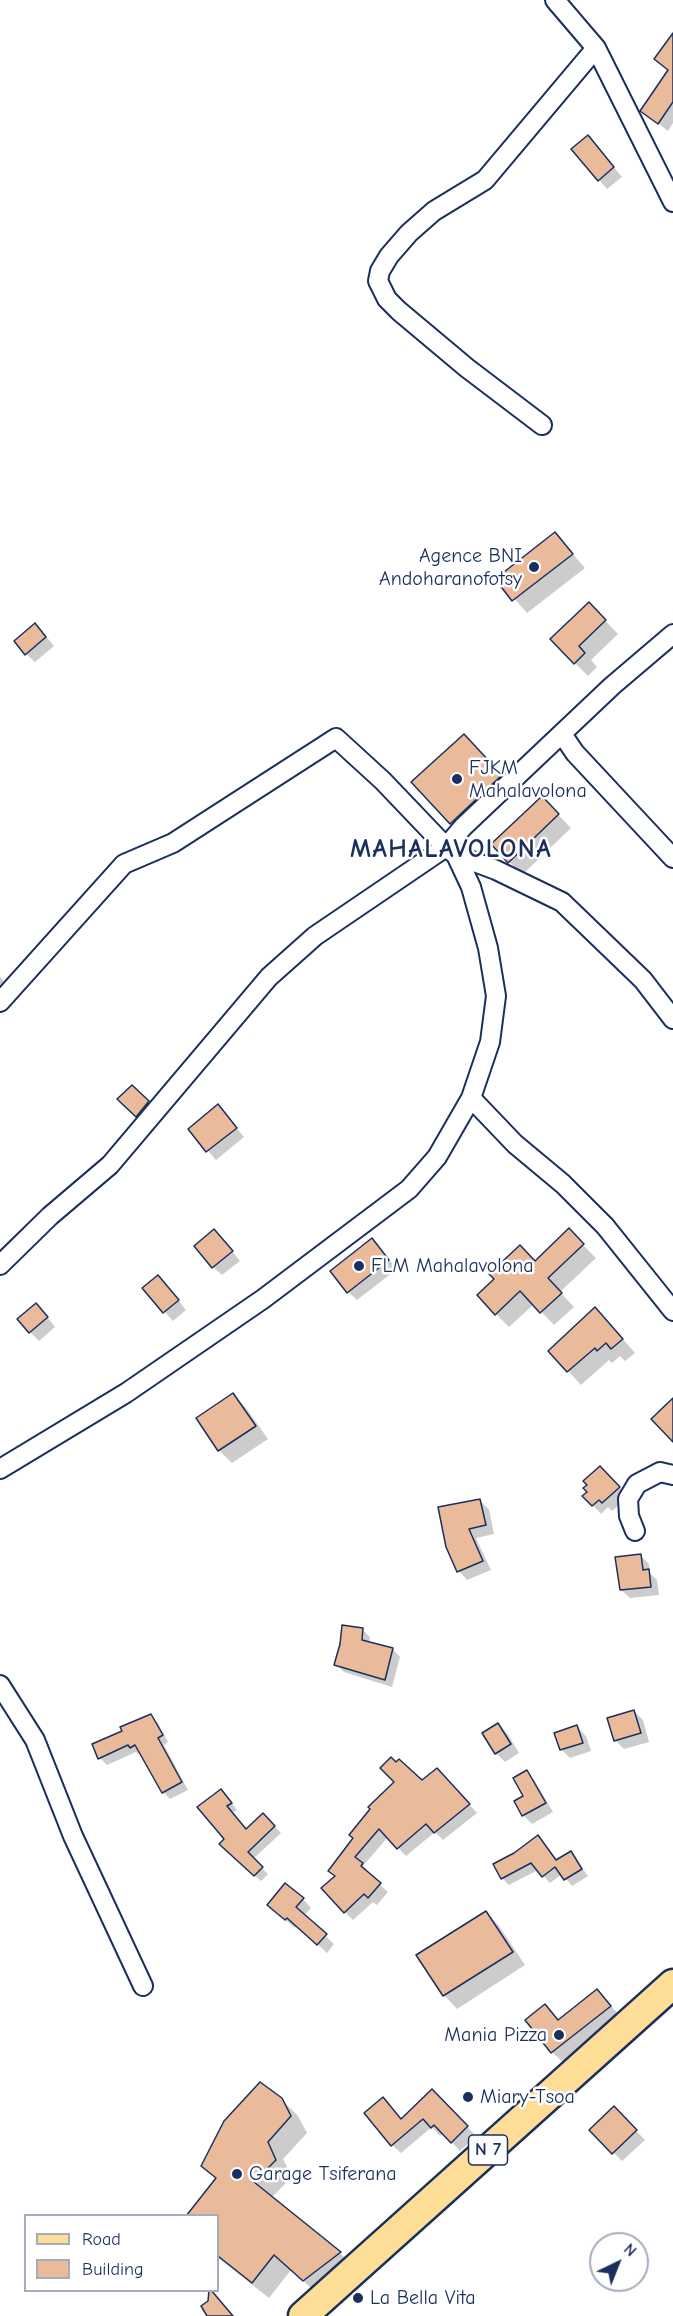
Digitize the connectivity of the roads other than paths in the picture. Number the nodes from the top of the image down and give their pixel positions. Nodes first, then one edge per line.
1 (555, 0) edge
2 (596, 48) junction
3 (673, 202) edge
4 (542, 425) dead end
5 (673, 634) edge
6 (562, 734) junction
7 (451, 851) junction
8 (673, 858) edge
9 (0, 1002) edge
10 (673, 1019) edge
11 (471, 1098) junction
12 (0, 1265) edge
13 (673, 1311) edge
14 (0, 1469) edge
15 (673, 1475) edge
16 (635, 1531) dead end
17 (0, 1685) edge
18 (673, 1984) edge
19 (143, 1986) dead end
20 (303, 2316) edge

1 - 2 street
2 - 3 street
2 - 4 street
5 - 6 street
6 - 7 street
6 - 8 street
7 - 9 street
7 - 10 street
7 - 11 street
7 - 12 street
11 - 13 street
11 - 14 street
15 - 16 street
17 - 19 street
18 - 20 main road, N 7

